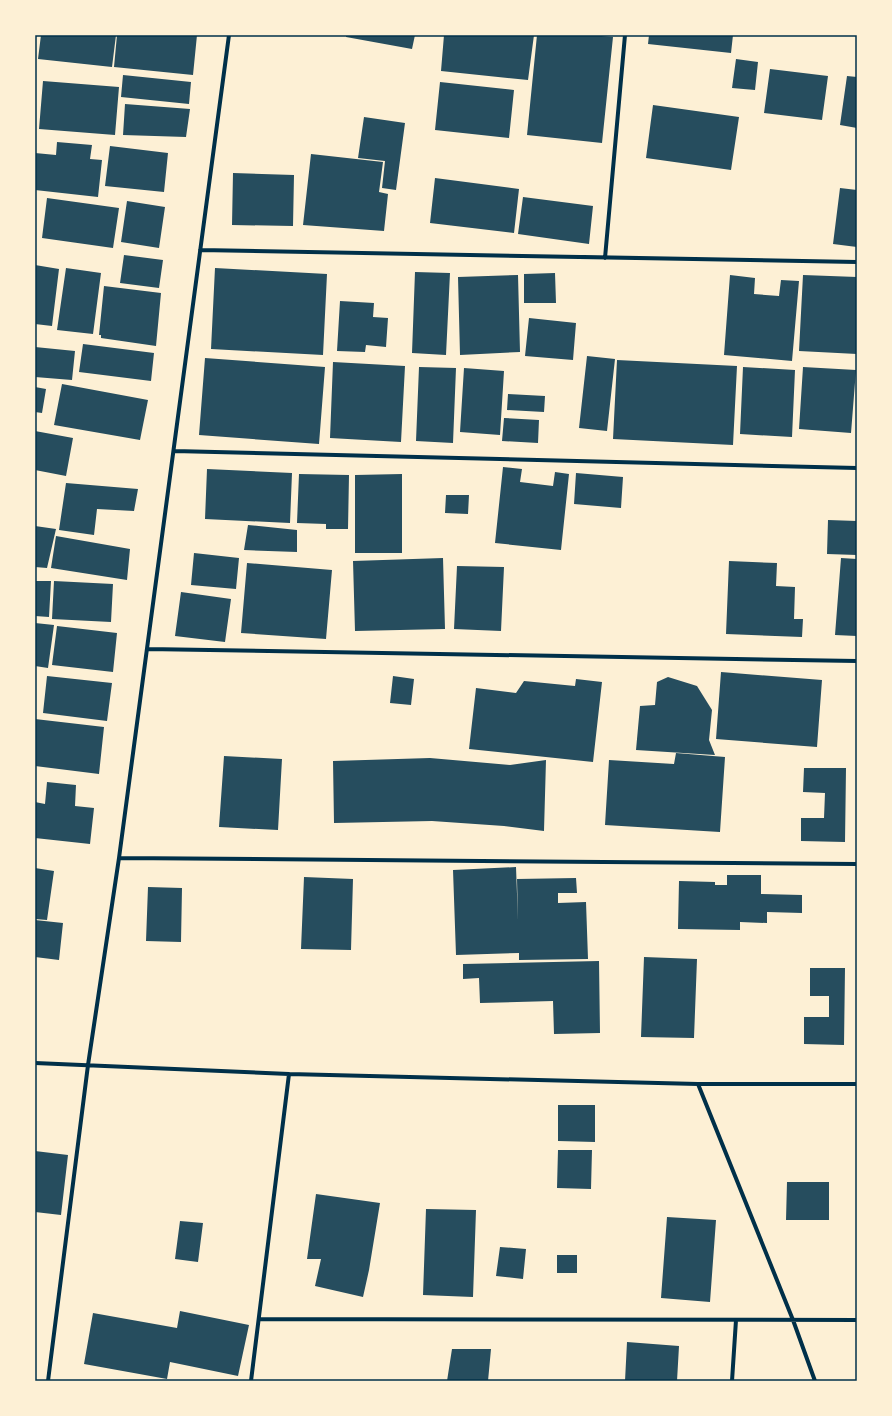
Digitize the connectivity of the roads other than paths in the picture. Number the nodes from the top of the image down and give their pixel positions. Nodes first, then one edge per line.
1 (229, 35) edge
2 (625, 35) edge
3 (200, 250) junction
4 (605, 258) junction
5 (857, 262) edge
6 (174, 450) junction
7 (857, 468) edge
8 (147, 649) junction
9 (857, 661) edge
10 (119, 858) junction
11 (857, 864) edge
12 (35, 1062) edge
13 (88, 1065) junction
14 (289, 1074) junction
15 (698, 1084) junction
16 (857, 1084) edge
17 (259, 1319) junction
18 (736, 1320) junction
19 (792, 1320) junction
20 (857, 1320) edge
21 (48, 1381) edge
22 (251, 1381) edge
23 (732, 1381) edge
24 (815, 1381) edge

1 - 3 street
2 - 4 street
3 - 4 street
3 - 6 street
4 - 5 street
6 - 7 street
6 - 8 street
8 - 9 street
8 - 10 street
10 - 11 street
10 - 13 street
12 - 13 street
13 - 14 street
13 - 21 street
14 - 15 street
14 - 17 street
15 - 16 street
15 - 19 street
17 - 18 street
17 - 22 street
18 - 19 street
18 - 23 street
19 - 20 street
19 - 24 street

